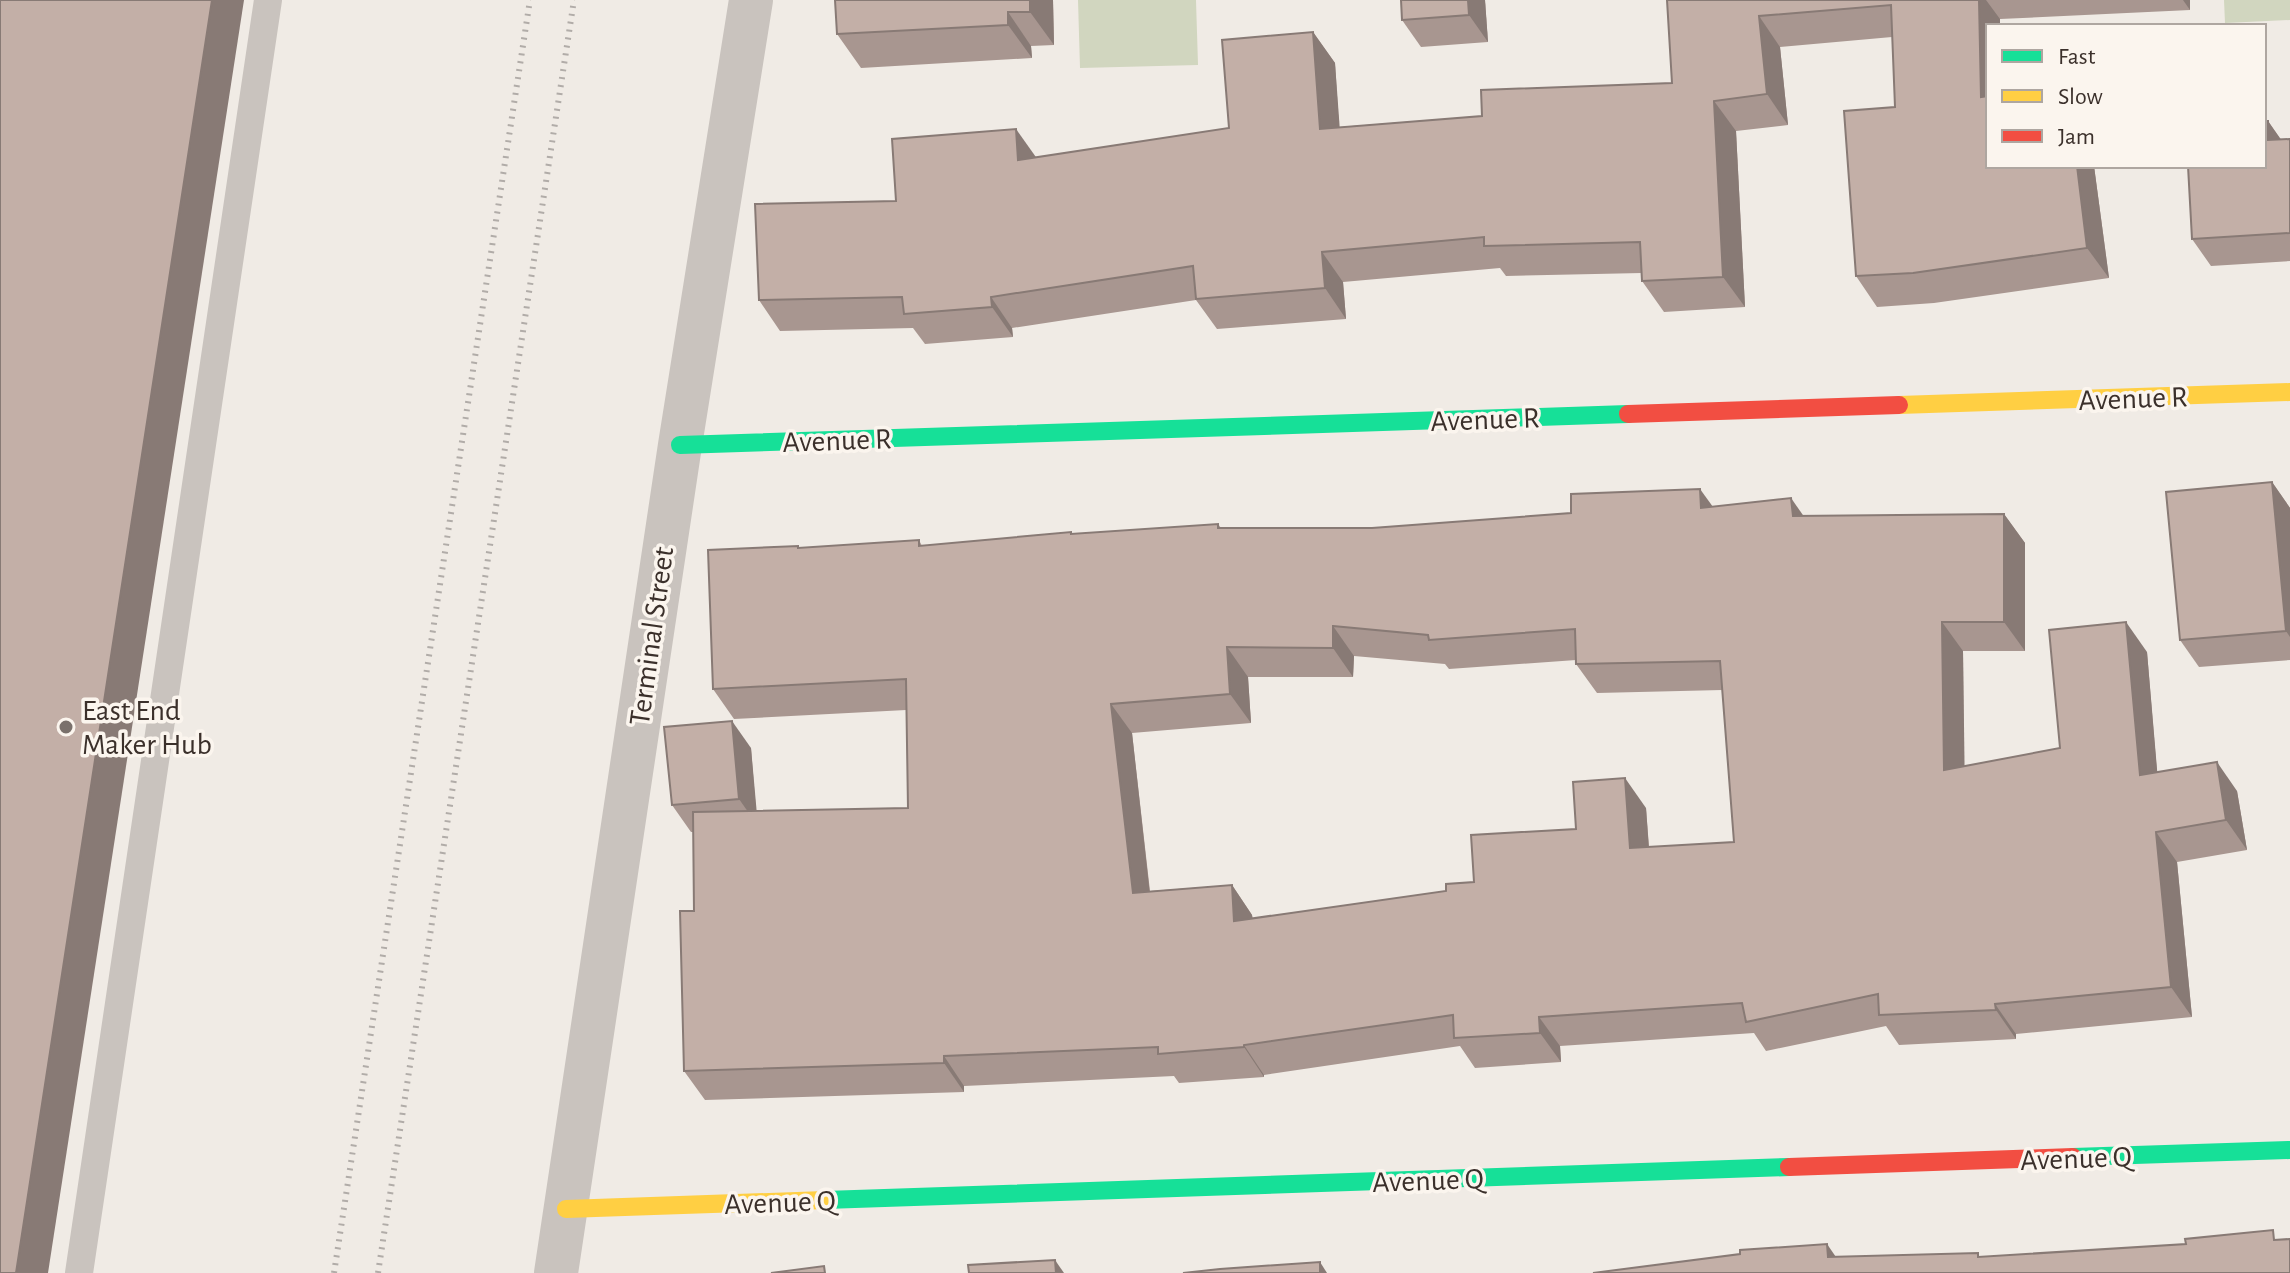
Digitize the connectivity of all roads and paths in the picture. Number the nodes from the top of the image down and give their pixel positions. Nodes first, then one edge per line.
1 (268, 0) edge
2 (751, 0) edge
3 (2290, 392) edge
4 (680, 445) junction
5 (2290, 1150) edge
6 (566, 1209) junction
7 (79, 1273) edge
8 (556, 1273) edge

1 - 7 lane
2 - 4 street, Terminal Street
3 - 4 street, Avenue R
4 - 6 street, Terminal Street
5 - 6 street, Avenue Q
6 - 8 street, Terminal Street

